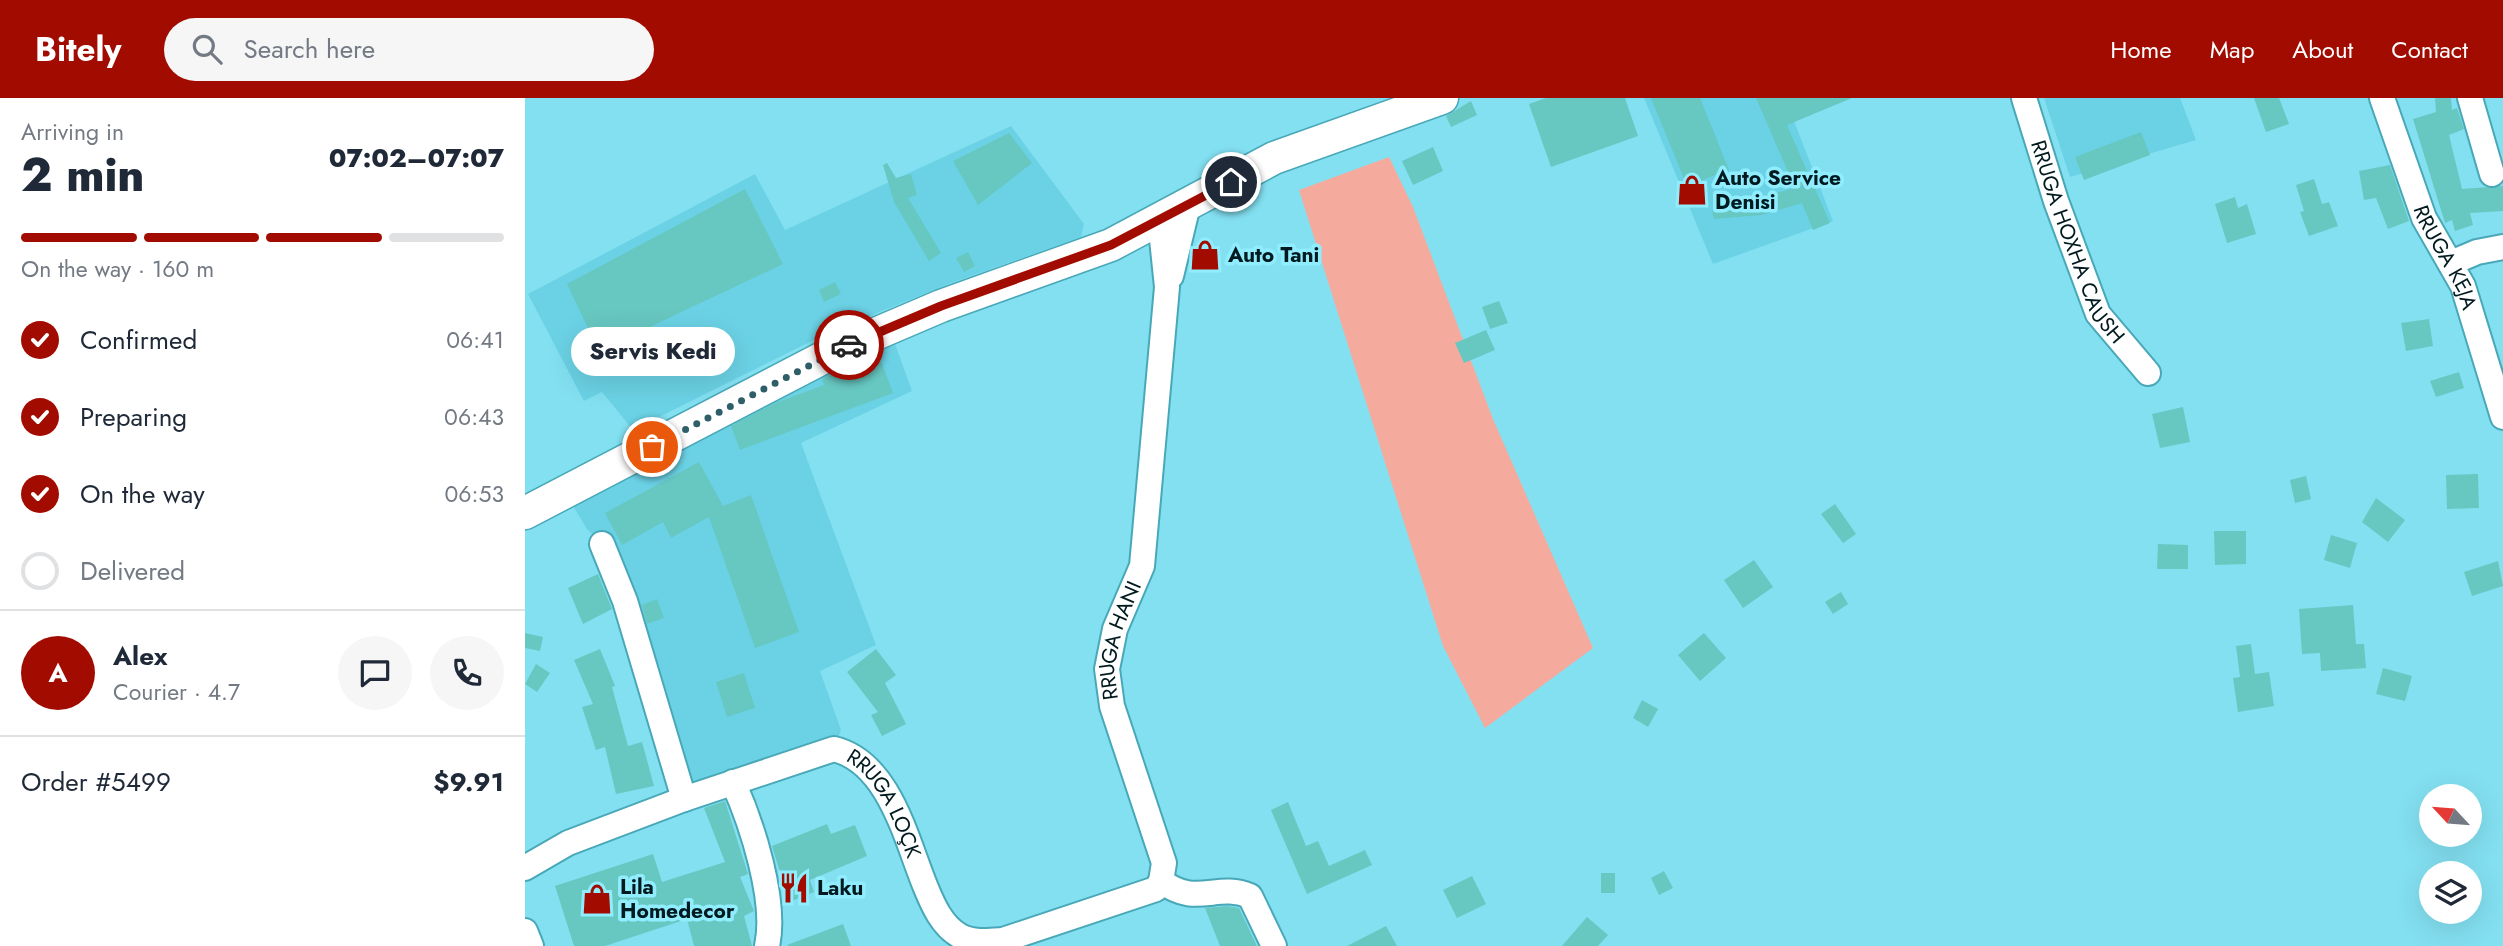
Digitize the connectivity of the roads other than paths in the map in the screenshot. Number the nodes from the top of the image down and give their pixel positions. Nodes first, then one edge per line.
1 (1442, 98) edge
2 (2024, 98) edge
3 (2382, 98) edge
4 (2470, 98) edge
5 (2492, 174) dead end
6 (1188, 205) junction
7 (1160, 220) junction
8 (2503, 247) edge
9 (2451, 263) junction
10 (1167, 287) junction
11 (2148, 373) dead end
12 (2503, 417) edge
13 (525, 513) edge
14 (602, 544) dead end
15 (733, 782) junction
16 (684, 799) junction
17 (525, 869) edge
18 (1161, 881) junction
19 (525, 931) edge
20 (531, 946) edge
21 (767, 946) edge
22 (1274, 946) edge

1 - 6 main road
2 - 11 street, RRUGA HOXHA CAUSH
3 - 9 street, RRUGA KEJA
4 - 5 street
6 - 7 main road
6 - 10 street, RRUGA HANI
7 - 10 street, RRUGA HANI
7 - 13 main road
8 - 9 street
9 - 12 street, RRUGA KEJA
10 - 18 street, RRUGA HANI
14 - 16 street
15 - 16 street, RRUGA LOÇK
15 - 18 street, RRUGA LOÇK
15 - 21 street
16 - 17 street, RRUGA LOÇK
18 - 22 street
19 - 20 street

